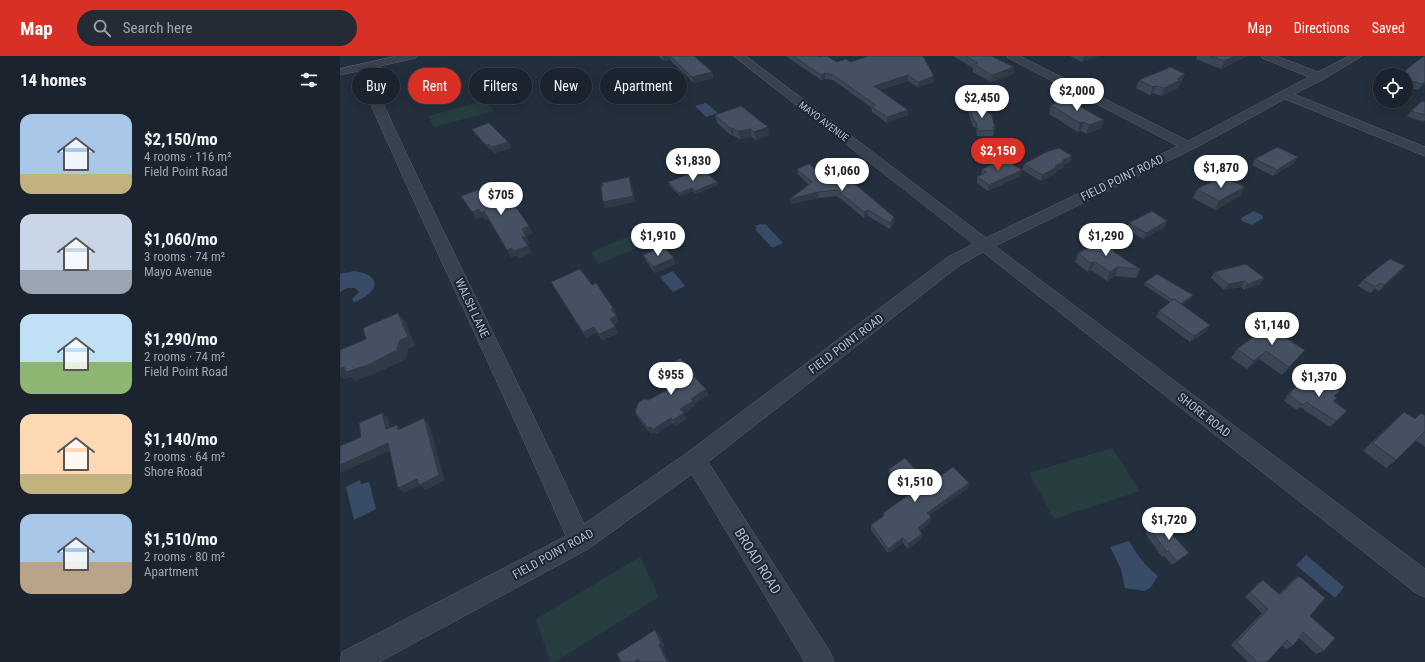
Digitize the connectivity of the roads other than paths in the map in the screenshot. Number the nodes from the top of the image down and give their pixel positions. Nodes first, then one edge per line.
1 (354, 56) edge
2 (412, 56) edge
3 (739, 56) edge
4 (1012, 56) edge
5 (1266, 56) edge
6 (1357, 56) edge
7 (360, 68) edge
8 (374, 68) edge
9 (340, 72) edge
10 (352, 72) edge
11 (1320, 77) junction
12 (1286, 95) junction
13 (376, 104) edge
14 (1188, 146) junction
15 (1425, 152) edge
16 (984, 245) junction
17 (695, 460) junction
18 (580, 541) junction
19 (1425, 584) edge
20 (352, 662) edge
21 (820, 662) edge

1 - 7 street, WALSH LANE
2 - 8 street
3 - 16 street, MAYO AVENUE
4 - 14 street
5 - 11 street
6 - 11 street, FIELD POINT ROAD
9 - 10 street
11 - 12 street, FIELD POINT ROAD
12 - 14 street, FIELD POINT ROAD
12 - 15 street
13 - 18 street, WALSH LANE
14 - 16 street, FIELD POINT ROAD
16 - 17 street, FIELD POINT ROAD
16 - 19 street, SHORE ROAD
17 - 18 street, FIELD POINT ROAD
17 - 21 street, BROAD ROAD
18 - 20 street, FIELD POINT ROAD

